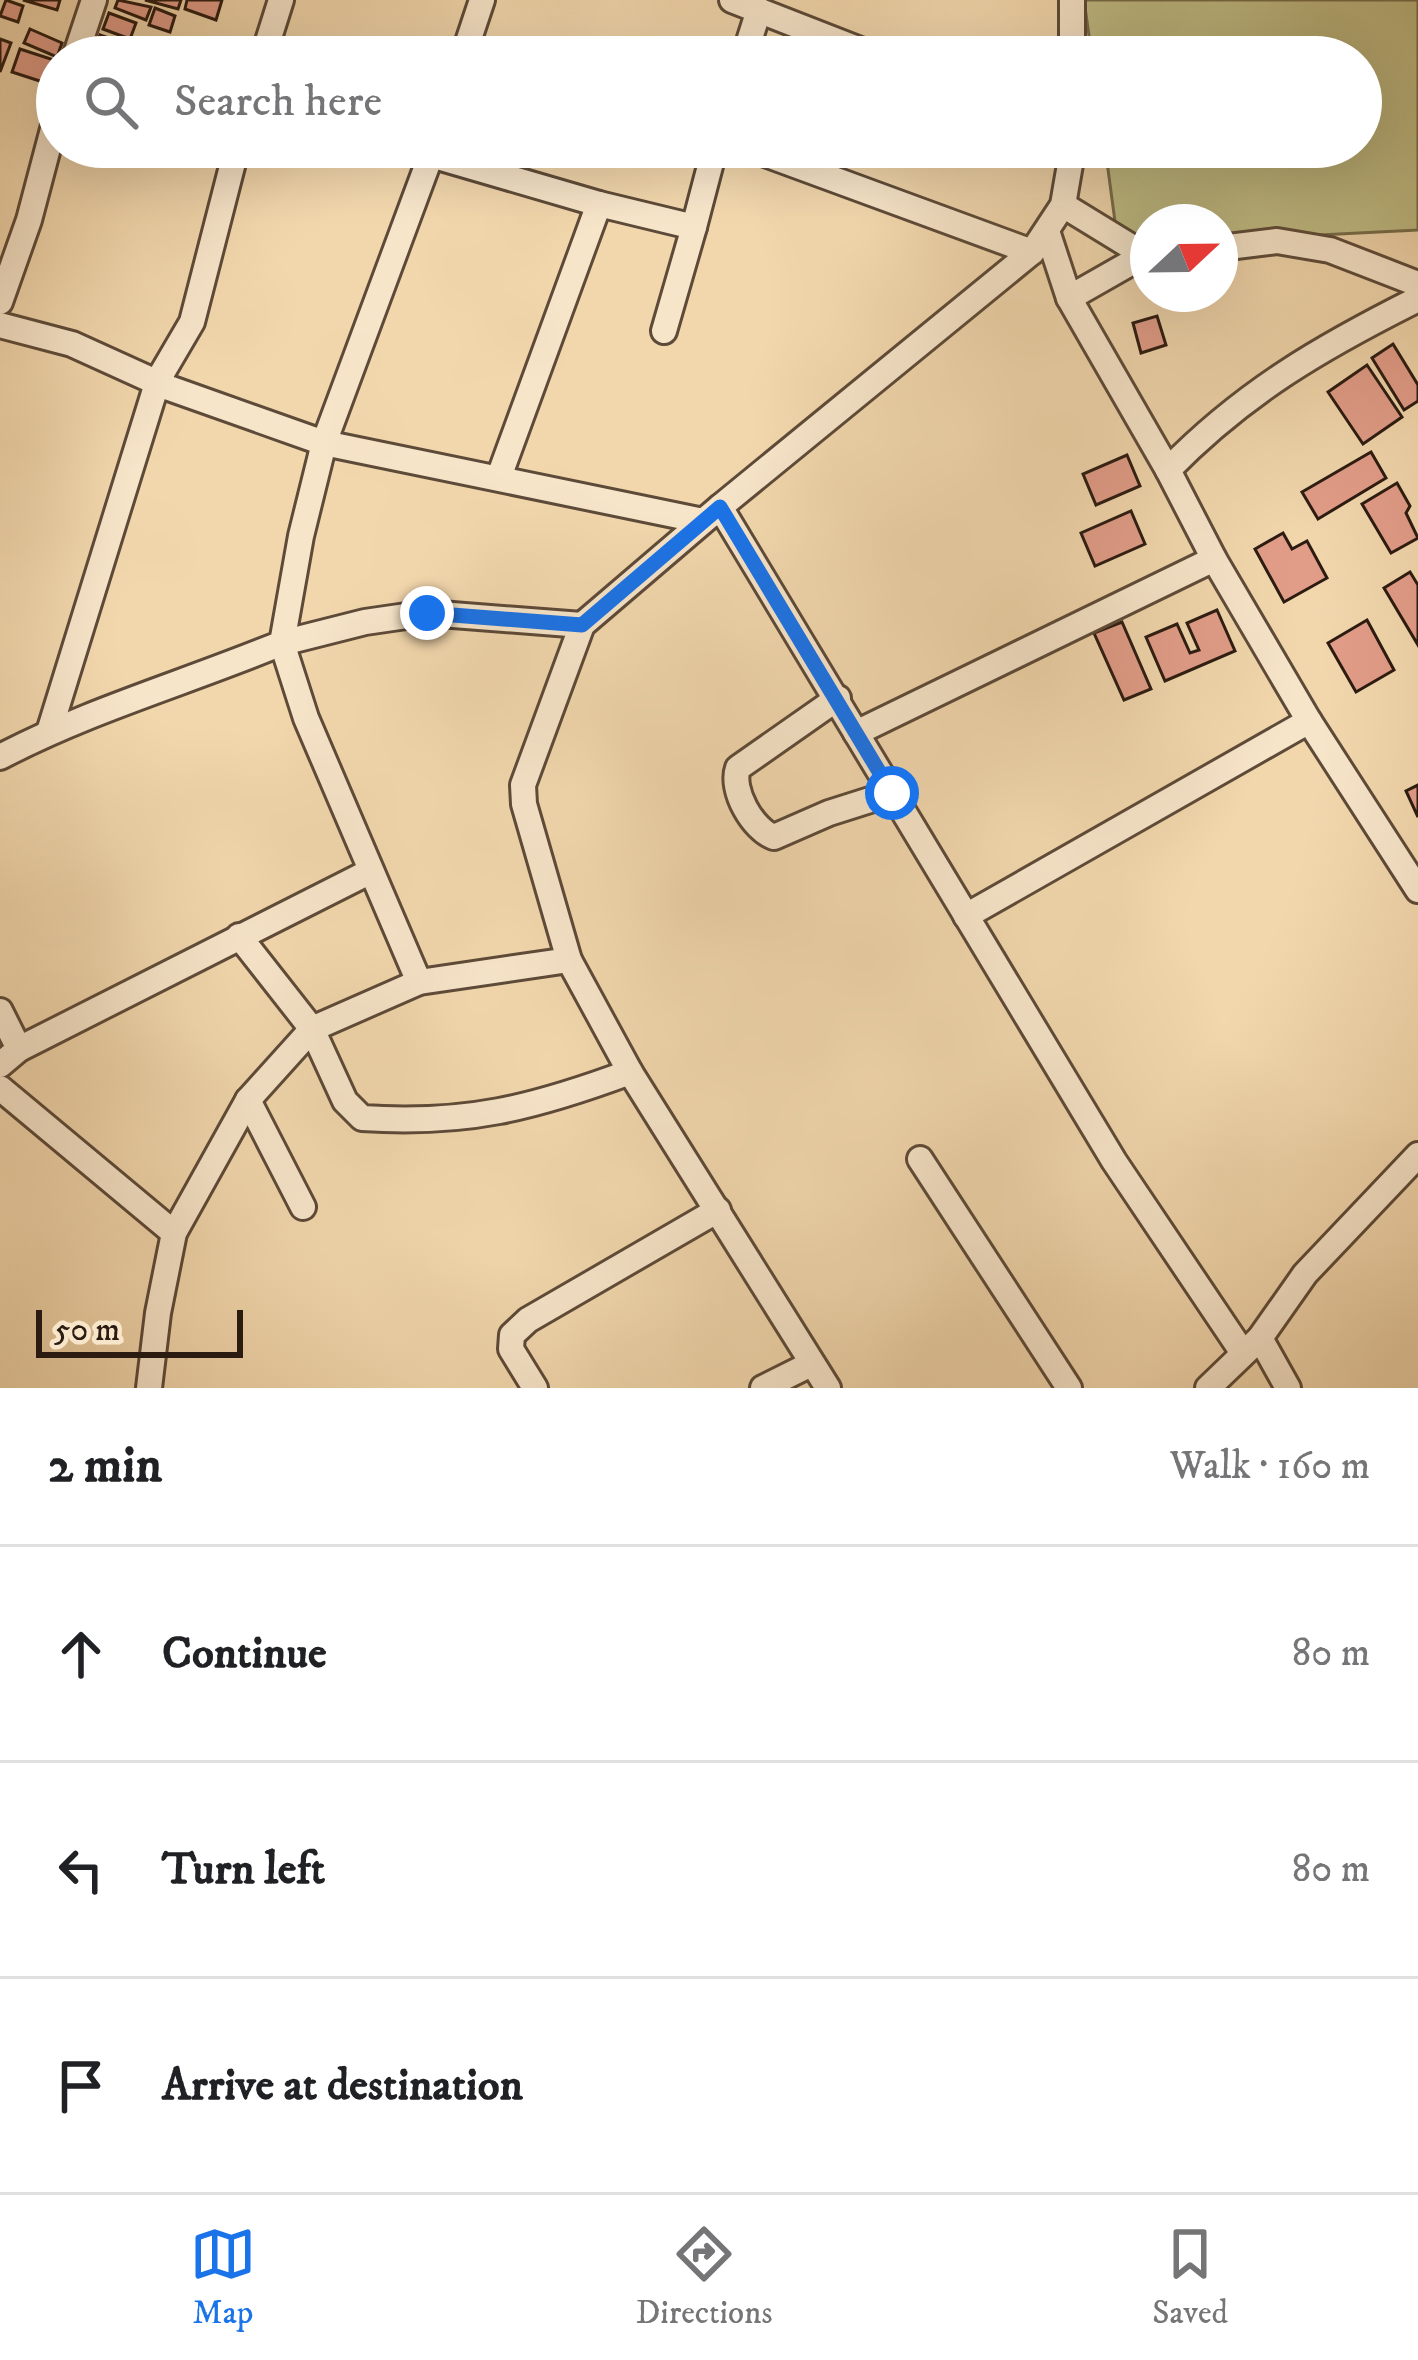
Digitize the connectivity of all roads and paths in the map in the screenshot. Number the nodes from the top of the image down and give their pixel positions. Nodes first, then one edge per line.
1 (94, 0) edge
2 (281, 0) edge
3 (482, 0) edge
4 (732, 0) edge
5 (1072, 0) edge
6 (759, 10) junction
7 (82, 36) edge
8 (270, 36) edge
9 (470, 36) edge
10 (751, 36) edge
11 (825, 36) edge
12 (1072, 36) edge
13 (43, 168) edge
14 (232, 168) edge
15 (426, 168) edge
16 (486, 168) edge
17 (709, 168) edge
18 (810, 168) edge
19 (1069, 168) edge
20 (599, 204) junction
21 (1063, 206) junction
22 (694, 227) junction
23 (1040, 243) junction
24 (1130, 245) edge
25 (1238, 246) edge
26 (1130, 263) edge
27 (1418, 284) edge
28 (1069, 298) junction
29 (1418, 299) edge
30 (0, 302) edge
31 (0, 325) edge
32 (664, 331) dead end
33 (158, 380) junction
34 (324, 443) junction
35 (1168, 470) junction
36 (499, 477) junction
37 (712, 514) junction
38 (1214, 559) junction
39 (582, 625) junction
40 (282, 644) junction
41 (838, 698) junction
42 (1309, 721) junction
43 (49, 732) junction
44 (856, 733) junction
45 (0, 758) edge
46 (892, 793) junction
47 (371, 871) junction
48 (1418, 890) edge
49 (966, 916) junction
50 (239, 936) junction
51 (569, 960) junction
52 (419, 982) junction
53 (0, 1011) edge
54 (312, 1030) junction
55 (9, 1057) edge
56 (630, 1072) junction
57 (0, 1088) edge
58 (248, 1100) junction
59 (1418, 1155) edge
60 (920, 1159) dead end
61 (303, 1208) dead end
62 (718, 1210) junction
63 (174, 1233) junction
64 (1251, 1345) junction
65 (812, 1364) junction
66 (149, 1388) edge
67 (535, 1388) edge
68 (763, 1388) edge
69 (828, 1388) edge
70 (1069, 1388) edge
71 (1208, 1388) edge
72 (1288, 1388) edge

1 - 7 street
2 - 8 street
3 - 9 street
4 - 6 street
5 - 12 street
6 - 10 street
6 - 11 street
13 - 30 street
14 - 33 street
15 - 34 street
16 - 20 street
17 - 22 street
18 - 23 street
19 - 21 street
20 - 22 street
20 - 36 street
21 - 23 street
21 - 24 street
22 - 32 street
23 - 28 street
23 - 37 street
25 - 27 street
26 - 28 street
28 - 35 street
29 - 35 street
31 - 33 street
33 - 34 street
33 - 43 street
34 - 36 street
34 - 40 street
35 - 38 street
36 - 37 street
37 - 39 street
37 - 41 street
38 - 42 street
38 - 44 street
39 - 40 street
39 - 51 street
40 - 43 street
40 - 47 street
41 - 44 street
41 - 46 street
42 - 48 street
42 - 49 street
43 - 45 street
44 - 46 street
46 - 49 street
47 - 50 street
47 - 52 street
49 - 64 street
50 - 54 street
50 - 55 street
51 - 52 street
51 - 56 street
52 - 54 street
53 - 55 street
54 - 56 street
54 - 58 street
56 - 62 street
57 - 63 street
58 - 61 street
58 - 63 street
59 - 64 street
60 - 70 street
62 - 65 street
62 - 67 street
63 - 66 street
64 - 71 street
64 - 72 street
65 - 68 street
65 - 69 street

